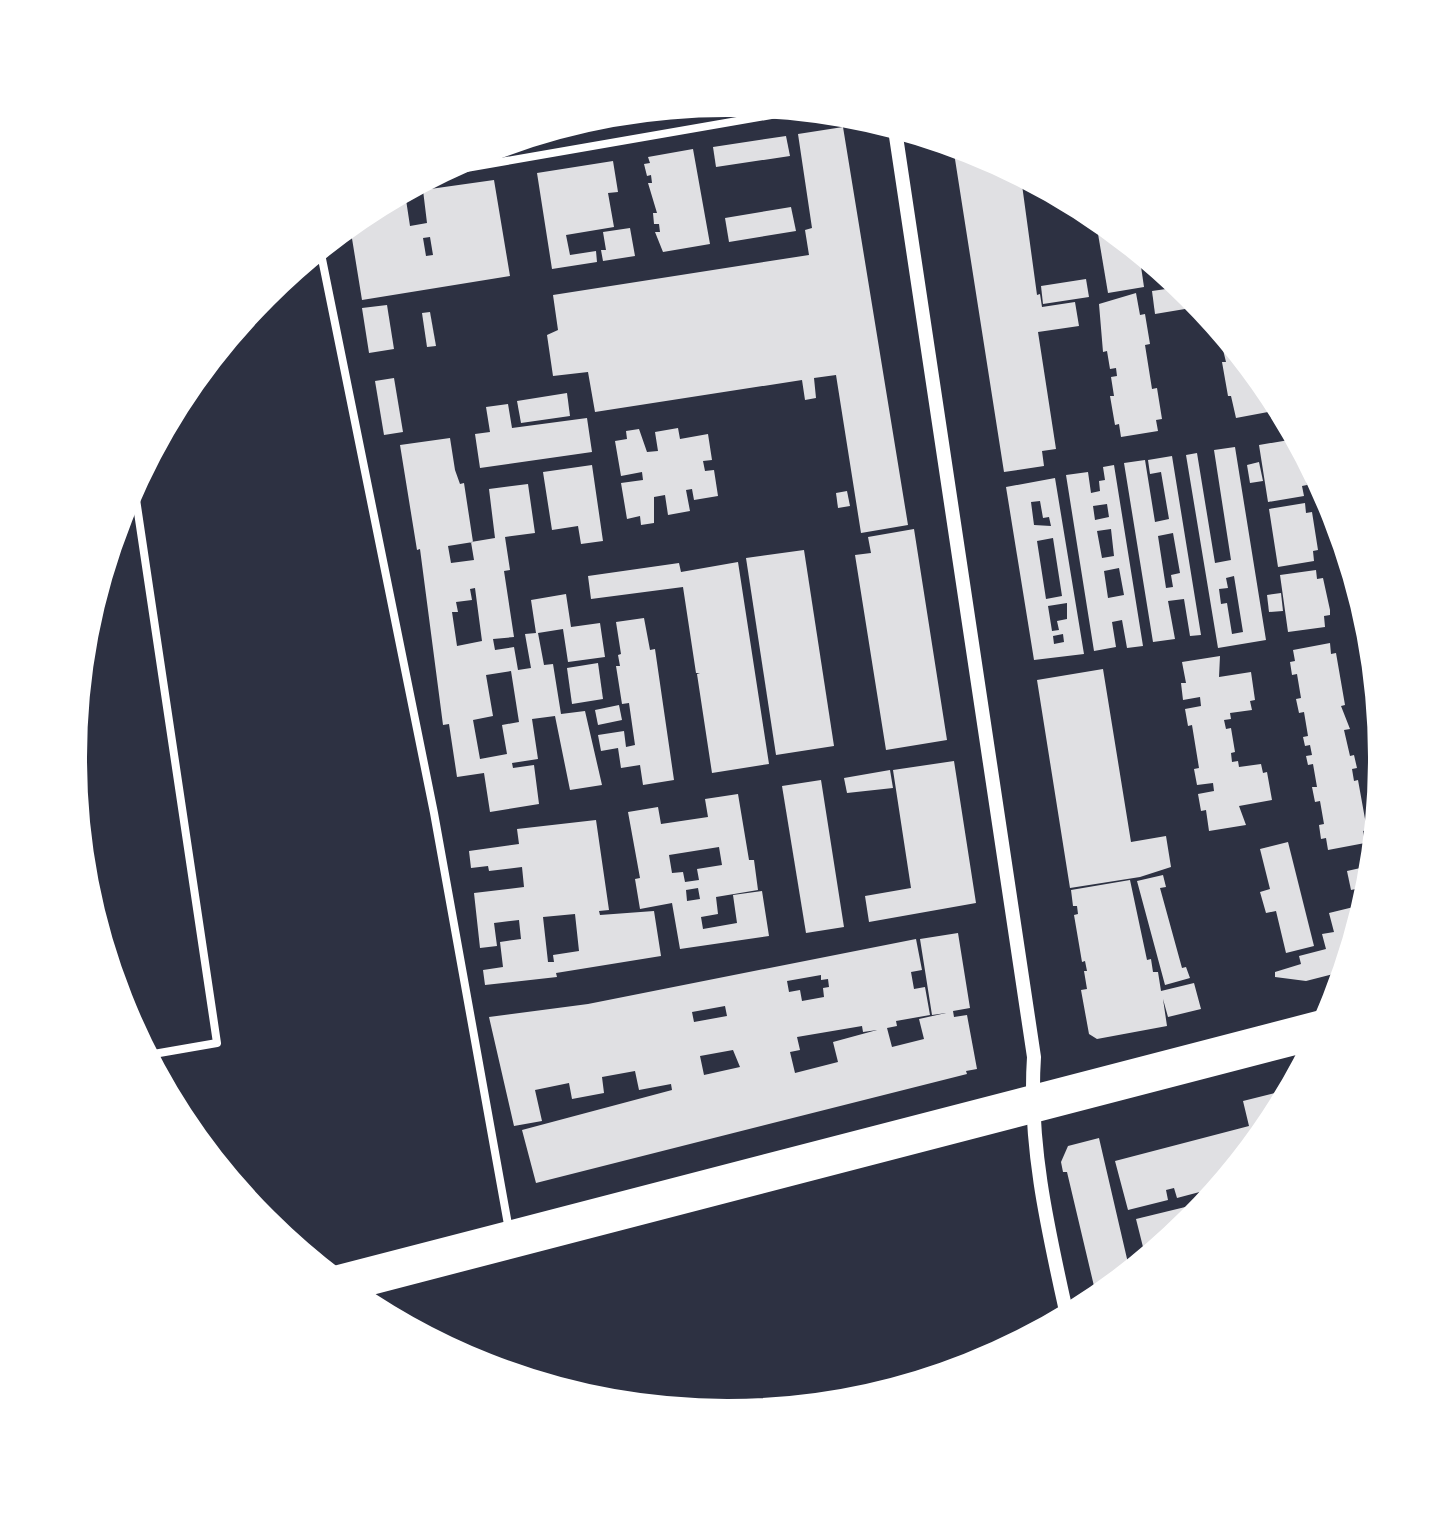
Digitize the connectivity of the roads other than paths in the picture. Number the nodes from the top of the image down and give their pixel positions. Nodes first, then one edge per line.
1 (774, 114) edge
2 (896, 134) edge
3 (467, 168) edge
4 (322, 257) edge
5 (136, 500) edge
6 (1316, 1022) edge
7 (1307, 1042) edge
8 (154, 1054) edge
9 (1033, 1105) junction
10 (509, 1231) junction
11 (341, 1274) edge
12 (359, 1288) edge
13 (1065, 1308) edge

1 - 3 street
2 - 9 street
4 - 10 street
5 - 8 street
6 - 9 main road
7 - 9 main road
9 - 10 main road
9 - 12 main road
9 - 13 street
10 - 11 main road

